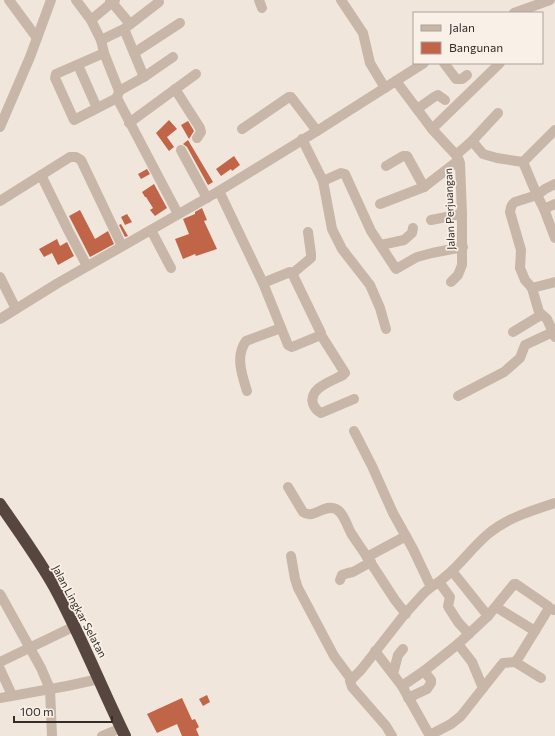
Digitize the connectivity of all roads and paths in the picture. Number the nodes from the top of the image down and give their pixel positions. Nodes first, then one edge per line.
1 (9, 0) edge
2 (51, 0) edge
3 (76, 0) edge
4 (341, 0) edge
5 (550, 0) edge
6 (112, 1) edge
7 (159, 2) dead end
8 (350, 5) edge
9 (517, 12) edge
10 (91, 20) junction
11 (180, 23) dead end
12 (127, 26) junction
13 (36, 38) junction
14 (101, 40) junction
15 (134, 52) junction
16 (104, 53) junction
17 (173, 57) dead end
18 (422, 64) edge
19 (445, 64) edge
20 (499, 64) edge
21 (78, 65) junction
22 (196, 74) dead end
23 (467, 75) dead end
24 (144, 77) junction
25 (396, 81) junction
26 (385, 88) junction
27 (175, 89) junction
28 (118, 94) junction
29 (445, 100) dead end
30 (97, 108) junction
31 (417, 109) junction
32 (498, 113) dead end
33 (129, 123) junction
34 (0, 127) edge
35 (242, 129) dead end
36 (432, 129) junction
37 (555, 130) edge
38 (317, 131) junction
39 (196, 138) dead end
40 (302, 139) junction
41 (472, 141) junction
42 (181, 150) dead end
43 (457, 158) junction
44 (523, 162) junction
45 (386, 166) dead end
46 (41, 175) junction
47 (323, 181) junction
48 (555, 184) edge
49 (424, 187) junction
50 (219, 191) junction
51 (537, 195) junction
52 (207, 198) junction
53 (0, 201) edge
54 (380, 204) dead end
55 (555, 204) edge
56 (544, 209) junction
57 (178, 214) junction
58 (462, 214) junction
59 (431, 220) dead end
60 (413, 228) dead end
61 (151, 230) junction
62 (308, 232) dead end
63 (555, 238) edge
64 (381, 245) junction
65 (122, 246) junction
66 (463, 247) junction
67 (87, 266) junction
68 (171, 268) dead end
69 (293, 273) junction
70 (0, 277) edge
71 (451, 282) dead end
72 (555, 282) edge
73 (263, 283) junction
74 (532, 288) junction
75 (16, 309) junction
76 (541, 315) junction
77 (0, 319) edge
78 (281, 328) junction
79 (386, 329) dead end
80 (513, 332) dead end
81 (554, 333) edge
82 (321, 335) junction
83 (246, 391) dead end
84 (458, 396) dead end
85 (354, 399) dead end
86 (354, 431) dead end
87 (288, 487) dead end
88 (555, 503) edge
89 (0, 504) edge
90 (406, 536) junction
91 (291, 556) dead end
92 (369, 560) junction
93 (452, 571) junction
94 (340, 580) dead end
95 (435, 585) junction
96 (0, 594) edge
97 (496, 607) junction
98 (552, 609) edge
99 (406, 614) junction
100 (488, 616) junction
101 (75, 626) junction
102 (535, 632) junction
103 (469, 634) junction
104 (458, 644) junction
105 (29, 648) junction
106 (403, 648) dead end
107 (375, 651) junction
108 (0, 662) edge
109 (514, 662) junction
110 (0, 669) edge
111 (424, 671) junction
112 (393, 674) junction
113 (99, 678) junction
114 (541, 678) dead end
115 (351, 679) junction
116 (402, 686) junction
117 (483, 688) junction
118 (50, 689) junction
119 (12, 695) junction
120 (0, 698) edge
121 (408, 698) junction
122 (123, 732) edge
123 (52, 736) edge
124 (102, 736) edge
125 (392, 736) edge
126 (430, 736) edge

1 - 13 street
2 - 13 street
3 - 10 street
4 - 8 street
5 - 9 street
6 - 10 street
6 - 12 street
7 - 12 street
8 - 26 street
10 - 14 street
11 - 15 street
12 - 14 street
12 - 15 street
13 - 34 street
14 - 16 street
15 - 24 street
16 - 21 street
16 - 28 street
17 - 24 street
18 - 25 street
19 - 23 street
20 - 36 street
21 - 30 street
21 - 30 street
22 - 27 street
24 - 28 street
25 - 26 street
25 - 31 street, Jalan Perjuangan
26 - 38 street
27 - 33 street
27 - 39 street
28 - 30 street
28 - 33 street
29 - 31 street
31 - 36 street, Jalan Perjuangan
32 - 41 street
33 - 57 street
35 - 38 street
36 - 43 street, Jalan Perjuangan
37 - 44 street
38 - 40 street
40 - 47 street
40 - 50 street
41 - 43 street
41 - 44 street
42 - 52 street
43 - 49 street
43 - 58 street, Jalan Perjuangan
44 - 51 street
45 - 49 street
46 - 53 street
46 - 65 street
46 - 67 street
47 - 64 street
47 - 79 street
48 - 51 street
49 - 54 street
50 - 52 street
50 - 73 street
51 - 56 street
51 - 74 street
52 - 57 street
55 - 56 street
56 - 63 street
57 - 61 street
58 - 59 street
58 - 66 street, Jalan Perjuangan
60 - 64 street
61 - 65 street
61 - 68 street
62 - 69 street
64 - 66 street
65 - 67 street
66 - 71 street, Jalan Perjuangan
67 - 75 street
69 - 73 street
69 - 82 street
70 - 75 street
72 - 74 street
73 - 78 street
74 - 76 street
75 - 77 street
76 - 80 street
76 - 81 street
78 - 82 street
78 - 83 street
81 - 84 street
82 - 85 street
86 - 90 street
87 - 92 street
88 - 93 street
89 - 101 highway, Jalan Lingkar Selatan
90 - 92 street
90 - 95 street
91 - 115 street
92 - 94 street
92 - 99 street
93 - 95 street
93 - 100 street
95 - 99 street
95 - 103 street
96 - 105 street
97 - 98 street
97 - 100 street
97 - 102 street
98 - 102 street
99 - 107 street
100 - 103 street
101 - 105 street
101 - 113 highway, Jalan Lingkar Selatan
102 - 109 street
103 - 104 street
104 - 111 street
104 - 117 street
105 - 108 street
105 - 118 street
106 - 112 street
107 - 112 street
107 - 115 street
109 - 114 street
109 - 117 street
110 - 119 street
111 - 116 street
111 - 121 street
112 - 116 street
113 - 118 street
113 - 122 highway, Jalan Lingkar Selatan
115 - 125 street
116 - 121 street
117 - 126 street
118 - 119 street
118 - 123 street
119 - 120 street
121 - 126 street
122 - 124 street

